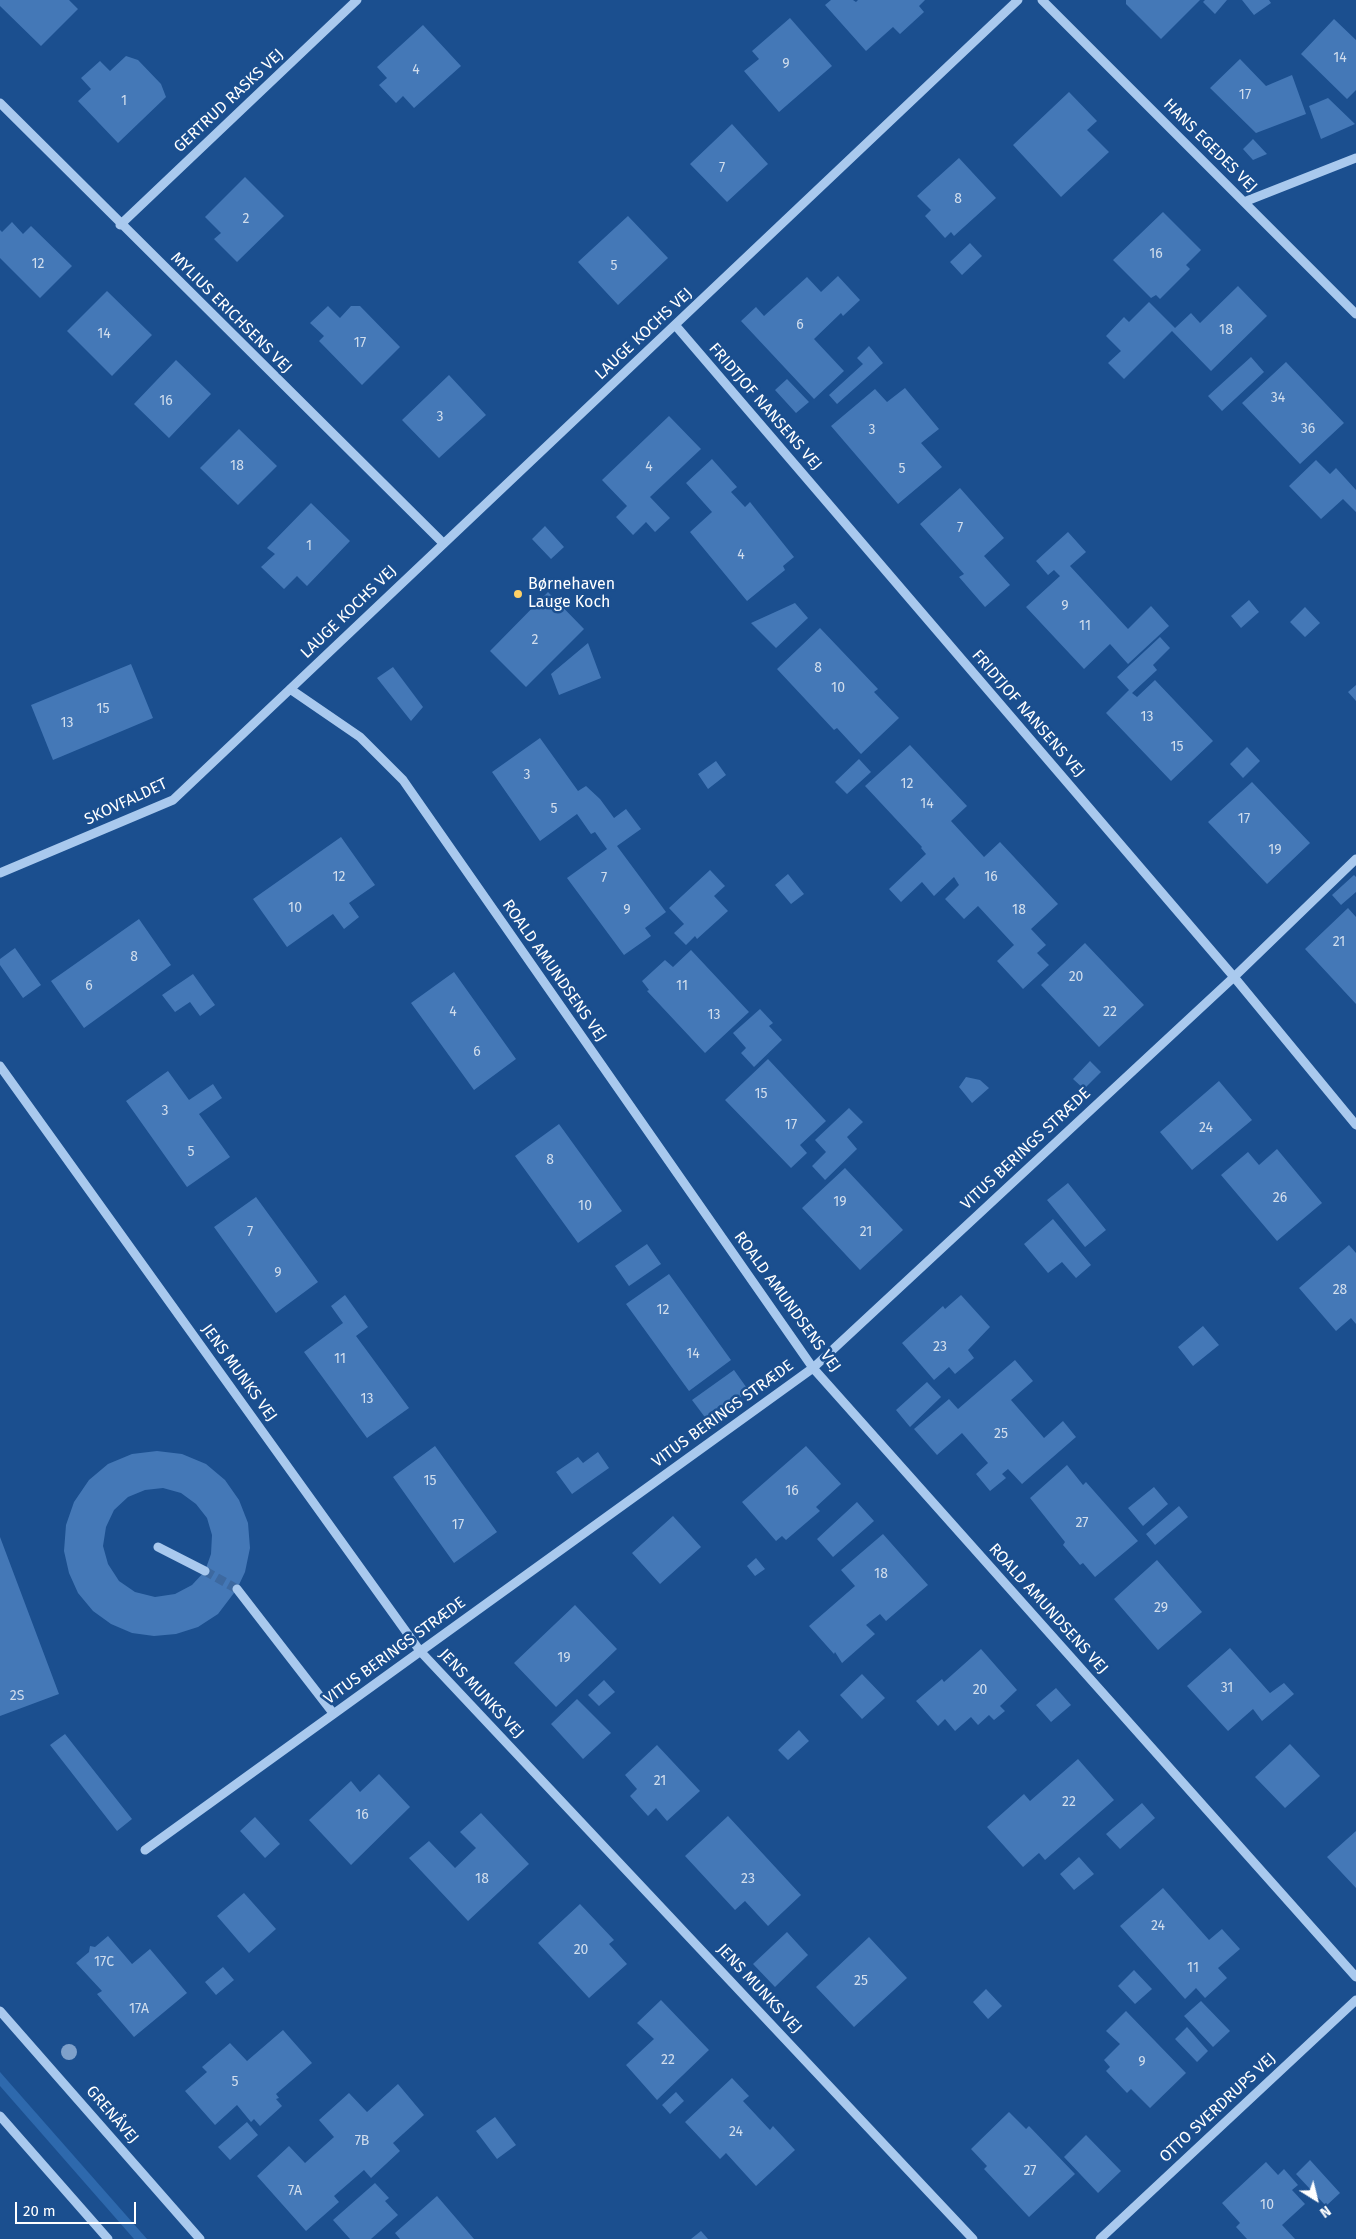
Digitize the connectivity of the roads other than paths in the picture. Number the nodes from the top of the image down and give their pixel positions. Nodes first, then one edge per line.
1 (357, 0) edge
2 (1018, 0) edge
3 (1042, 0) edge
4 (0, 103) edge
5 (1356, 158) edge
6 (1244, 202) junction
7 (120, 225) junction
8 (1356, 314) edge
9 (676, 326) junction
10 (442, 543) junction
11 (290, 689) junction
12 (1356, 859) edge
13 (0, 873) edge
14 (1234, 977) junction
15 (0, 1066) edge
16 (1356, 1125) edge
17 (813, 1368) junction
18 (158, 1547) dead end
19 (205, 1571) tunnel mouth
20 (237, 1589) tunnel mouth
21 (420, 1651) junction
22 (333, 1713) junction
23 (145, 1850) dead end
24 (1356, 1977) edge
25 (1356, 2000) edge
26 (0, 2011) edge
27 (0, 2116) edge
28 (108, 2239) edge
29 (200, 2239) edge
30 (973, 2239) edge
31 (1100, 2239) edge

1 - 7 street, GERTRUD RASKS VEJ
2 - 9 street, LAUGE KOCHS VEJ
3 - 6 street, HANS EGEDES VEJ
4 - 7 street, MYLIUS ERICHSENS VEJ
5 - 6 street
6 - 8 street, HANS EGEDES VEJ
7 - 10 street, MYLIUS ERICHSENS VEJ
9 - 10 street, LAUGE KOCHS VEJ
9 - 14 street, FRIDTJOF NANSENS VEJ
10 - 11 street, LAUGE KOCHS VEJ
11 - 13 street, SKOVFALDET
11 - 17 street, ROALD AMUNDSENS VEJ
12 - 14 street, VITUS BERINGS STRÆDE
14 - 16 street, FRIDTJOF NANSENS VEJ
14 - 17 street, VITUS BERINGS STRÆDE
15 - 21 street, JENS MUNKS VEJ
17 - 21 street, VITUS BERINGS STRÆDE
17 - 24 street, ROALD AMUNDSENS VEJ
18 - 19 street
20 - 22 street
21 - 22 street, VITUS BERINGS STRÆDE
21 - 30 street, JENS MUNKS VEJ
22 - 23 street, VITUS BERINGS STRÆDE
25 - 31 street, OTTO SVERDRUPS VEJ
26 - 29 street, GRENÅVEJ
27 - 28 street

